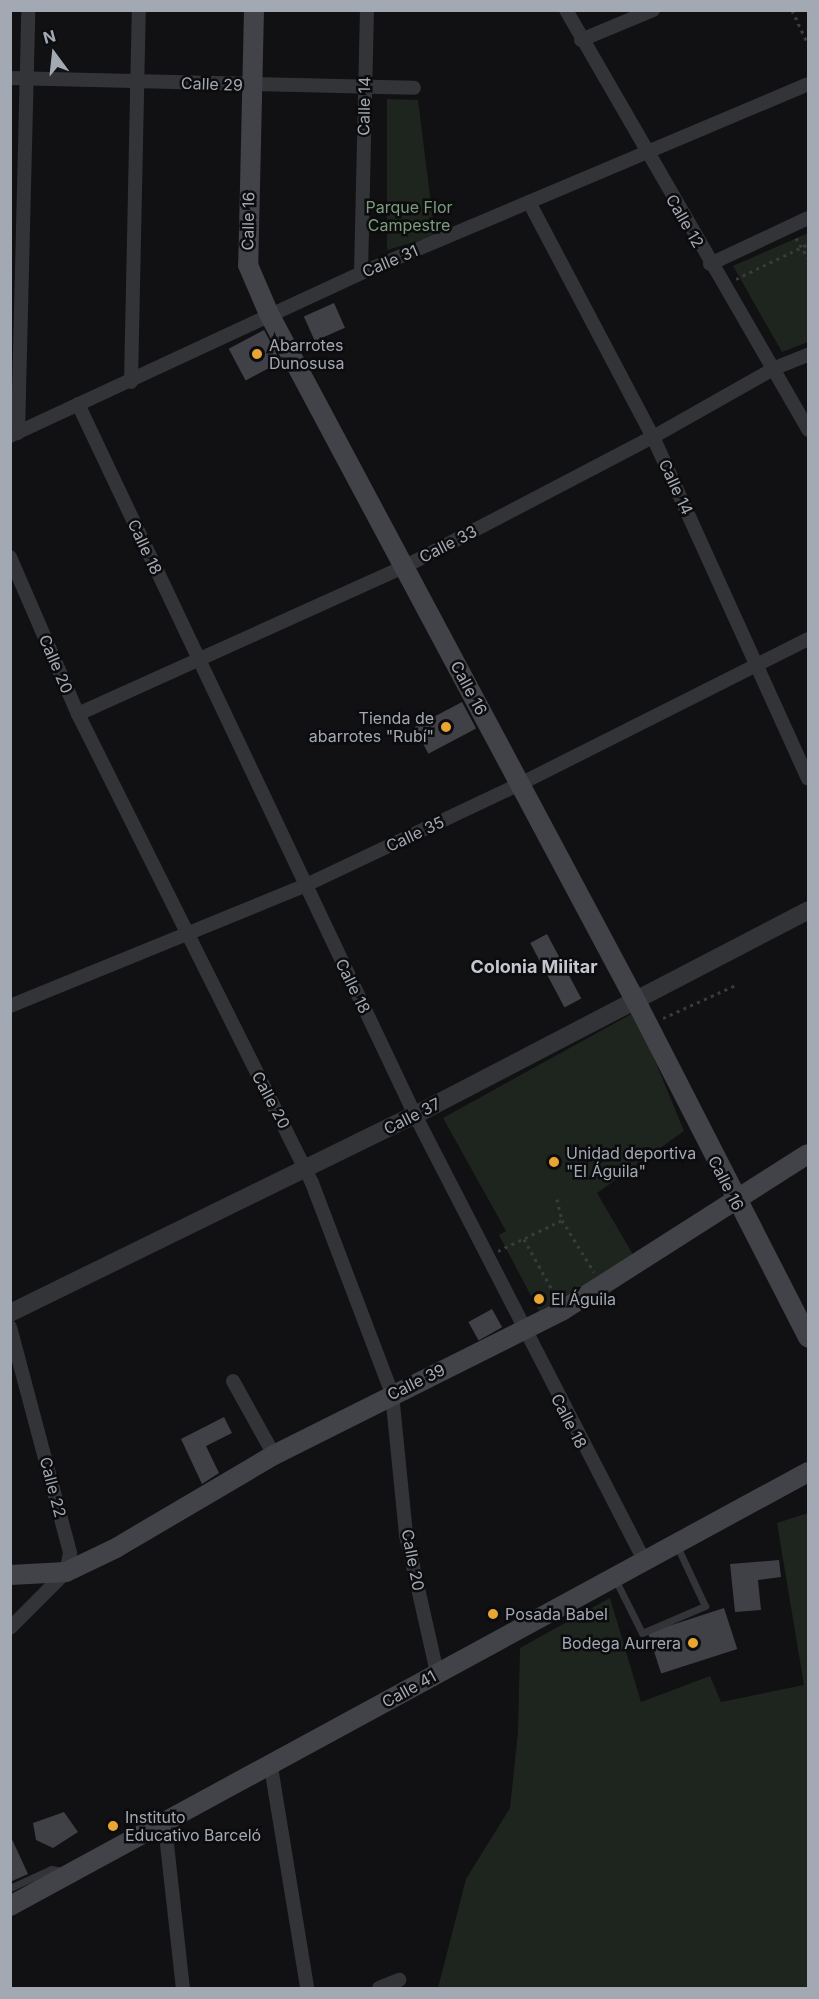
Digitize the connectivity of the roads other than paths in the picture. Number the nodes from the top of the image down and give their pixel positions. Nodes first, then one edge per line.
1 (28, 10) edge
2 (139, 10) edge
3 (254, 10) edge
4 (367, 10) edge
5 (567, 10) edge
6 (653, 10) edge
7 (581, 40) junction
8 (10, 78) edge
9 (25, 78) junction
10 (136, 81) junction
11 (808, 84) edge
12 (252, 86) junction
13 (414, 88) dead end
14 (364, 89) junction
15 (644, 152) junction
16 (529, 202) junction
17 (808, 218) edge
18 (710, 264) junction
19 (361, 273) junction
20 (269, 314) junction
21 (808, 355) edge
22 (775, 368) junction
23 (131, 382) junction
24 (78, 404) junction
25 (808, 430) edge
26 (14, 435) edge
27 (653, 437) junction
28 (10, 557) edge
29 (404, 567) junction
30 (808, 639) edge
31 (198, 661) junction
32 (759, 662) junction
33 (78, 714) junction
34 (808, 779) edge
35 (520, 784) junction
36 (304, 886) junction
37 (808, 910) edge
38 (186, 935) junction
39 (635, 1002) junction
40 (10, 1006) edge
41 (415, 1115) junction
42 (808, 1154) edge
43 (304, 1167) junction
44 (736, 1203) junction
45 (10, 1313) edge
46 (10, 1327) edge
47 (522, 1331) junction
48 (808, 1337) edge
49 (233, 1381) dead end
50 (392, 1394) junction
51 (274, 1455) junction
52 (808, 1472) edge
53 (675, 1543) junction
54 (645, 1560) junction
55 (66, 1572) junction
56 (10, 1575) edge
57 (614, 1576) junction
58 (10, 1628) edge
59 (437, 1673) junction
60 (271, 1767) junction
61 (165, 1826) junction
62 (72, 1874) junction
63 (10, 1888) edge
64 (10, 1906) edge
65 (399, 1980) dead end
66 (183, 1989) edge
67 (307, 1989) edge
68 (379, 1989) edge

1 - 9 street
2 - 10 street
3 - 12 main road, Calle 16
4 - 14 street, Calle 14
5 - 7 street, Calle 12
6 - 7 street
7 - 15 street, Calle 12
8 - 9 street, Calle 29
9 - 10 street, Calle 29
9 - 26 street
10 - 12 street, Calle 29
10 - 23 street
11 - 15 street, Calle 31
12 - 14 street, Calle 29
12 - 20 main road, Calle 16
13 - 14 street, Calle 29
14 - 19 street, Calle 14
15 - 16 street, Calle 31
15 - 18 street, Calle 12
16 - 19 street, Calle 31
16 - 27 street, Calle 14
17 - 18 street
18 - 22 street, Calle 12
19 - 20 street, Calle 31
20 - 23 street, Calle 31
20 - 29 main road, Calle 16
21 - 22 street, Calle 33
22 - 25 street, Calle 12
22 - 27 street, Calle 33
23 - 24 street, Calle 31
24 - 26 street, Calle 31
24 - 31 street, Calle 18
27 - 29 street, Calle 33
27 - 32 street, Calle 14
28 - 33 street, Calle 20
29 - 31 street, Calle 33
29 - 35 main road, Calle 16
30 - 32 street, Calle 35
31 - 33 street, Calle 33
31 - 36 street, Calle 18
32 - 34 street, Calle 14
32 - 35 street, Calle 35
33 - 38 street, Calle 20
35 - 36 street, Calle 35
35 - 39 main road, Calle 16
36 - 38 street, Calle 35
36 - 41 street, Calle 18
37 - 39 street, Calle 37
38 - 40 street, Calle 35
38 - 43 street, Calle 20
39 - 41 street, Calle 37
39 - 44 main road, Calle 16
41 - 43 street, Calle 37
41 - 47 street, Calle 18
42 - 44 main road, Calle 39
43 - 45 street, Calle 37
43 - 50 street, Calle 20
44 - 47 main road, Calle 39
44 - 48 main road, Calle 16
46 - 55 street, Calle 22
47 - 50 main road, Calle 39
47 - 54 street, Calle 18
49 - 51 street
50 - 51 main road, Calle 39
50 - 59 street, Calle 20
51 - 55 main road, Calle 39
52 - 53 main road, Calle 41
53 - 54 main road, Calle 41
53 - 57 lane
54 - 57 main road, Calle 41
55 - 56 main road, Calle 39
55 - 58 street
57 - 59 main road, Calle 41
59 - 60 main road, Calle 41
60 - 61 main road, Calle 41
60 - 67 street
61 - 62 main road, Calle 41
61 - 66 street
62 - 63 lane
62 - 64 main road, Calle 41
65 - 68 street

